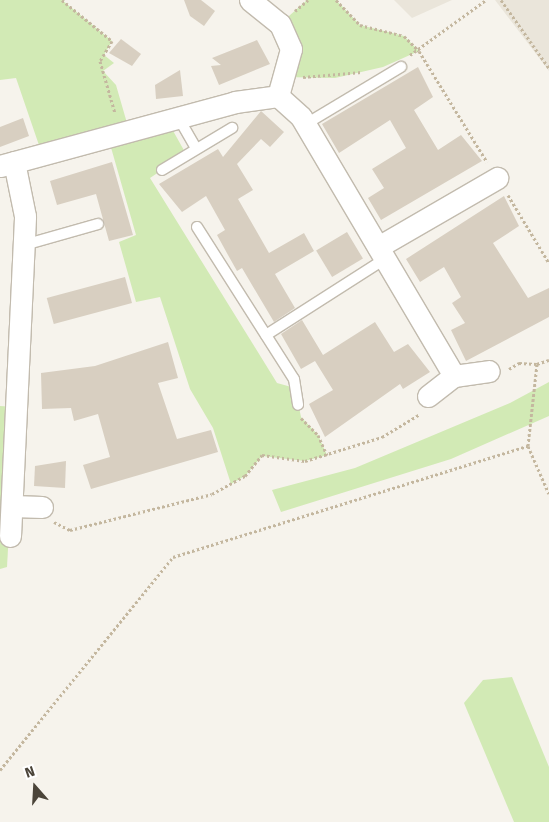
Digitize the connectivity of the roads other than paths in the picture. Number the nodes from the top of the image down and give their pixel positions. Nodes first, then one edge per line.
1 (250, 0) edge
2 (401, 67) dead end
3 (278, 96) junction
4 (178, 117) junction
5 (306, 124) junction
6 (232, 128) dead end
7 (196, 148) junction
8 (7, 164) edge
9 (162, 170) dead end
10 (497, 178) road end
11 (98, 224) dead end
12 (197, 227) dead end
13 (24, 245) junction
14 (381, 253) junction
15 (266, 335) junction
16 (497, 371) road end
17 (454, 376) junction
18 (426, 404) road end
19 (298, 405) road end
20 (6, 507) edge
21 (42, 507) road end
22 (10, 536) dead end

1 - 3 street
2 - 5 lane
3 - 4 street
3 - 5 street
4 - 7 lane
4 - 8 street
5 - 14 street
6 - 7 lane
7 - 9 lane
8 - 13 street
10 - 14 street
11 - 13 lane
12 - 15 lane
13 - 20 street
14 - 15 lane
14 - 17 street
15 - 19 lane
16 - 17 street
17 - 18 street
20 - 21 street
20 - 22 street

